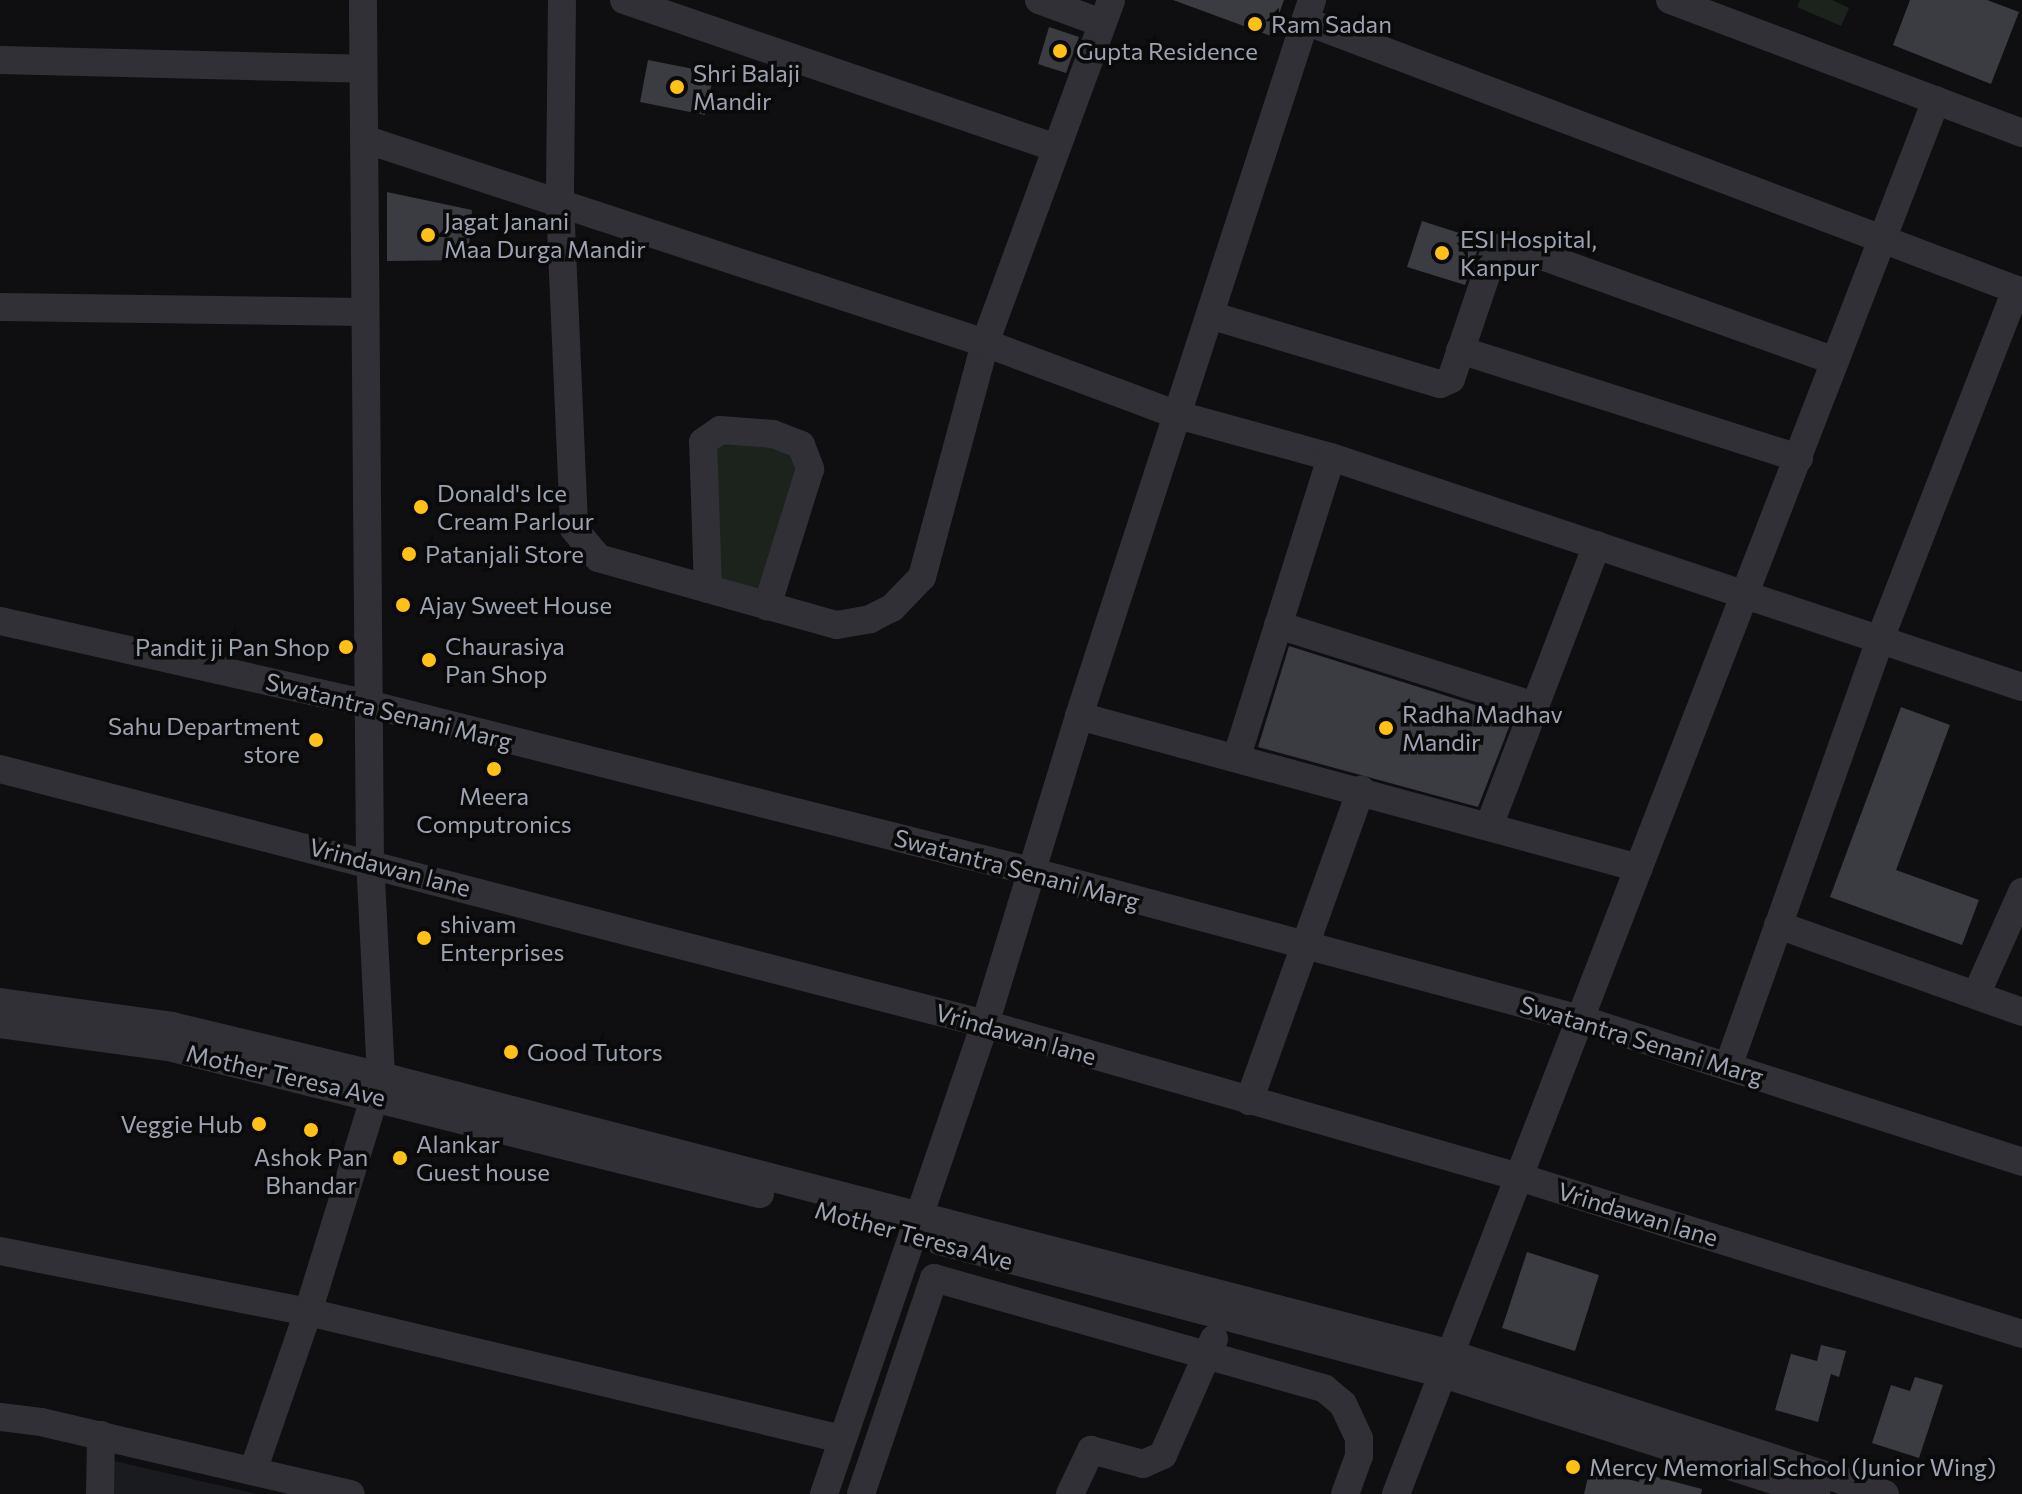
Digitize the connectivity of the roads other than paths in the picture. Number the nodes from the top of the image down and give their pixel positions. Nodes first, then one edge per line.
1 (363, 0) edge
2 (562, 0) edge
3 (624, 0) edge
4 (1039, 0) edge
5 (1670, 0) edge
6 (1106, 11) edge
7 (1309, 11) edge
8 (0, 60) edge
9 (363, 69) junction
10 (1936, 100) junction
11 (2022, 133) edge
12 (364, 139) junction
13 (1056, 148) junction
14 (560, 204) junction
15 (1882, 240) junction
16 (2019, 291) edge
17 (0, 307) edge
18 (365, 312) junction
19 (1213, 316) junction
20 (985, 343) junction
21 (1460, 350) junction
22 (1835, 361) junction
23 (1178, 415) junction
24 (1331, 457) junction
25 (1799, 458) junction
26 (1597, 545) junction
27 (708, 589) junction
28 (1745, 594) junction
29 (767, 606) junction
30 (0, 621) edge
31 (1278, 625) junction
32 (1880, 639) junction
33 (2022, 687) edge
34 (368, 704) junction
35 (1535, 706) junction
36 (1079, 716) junction
37 (1237, 756) junction
38 (0, 769) edge
39 (1361, 790) junction
40 (1489, 826) junction
41 (370, 861) junction
42 (1639, 868) junction
43 (1030, 871) junction
44 (2022, 892) edge
45 (1778, 925) junction
46 (1308, 947) junction
47 (1976, 995) junction
48 (0, 1002) edge
49 (2022, 1012) edge
50 (1580, 1019) junction
51 (0, 1024) edge
52 (985, 1024) junction
53 (1729, 1064) junction
54 (378, 1086) junction
55 (1249, 1101) junction
56 (2022, 1162) edge
57 (1519, 1177) junction
58 (917, 1225) junction
59 (0, 1251) edge
60 (1225, 1307) junction
61 (308, 1312) junction
62 (2022, 1334) edge
63 (1208, 1355) junction
64 (1447, 1364) junction
65 (0, 1417) edge
66 (101, 1435) junction
67 (842, 1439) junction
68 (253, 1471) junction
69 (100, 1494) edge
70 (351, 1494) edge
71 (824, 1494) edge
72 (861, 1494) edge
73 (1070, 1494) edge
74 (1345, 1494) edge
75 (1396, 1494) edge
76 (1816, 1494) edge
77 (1885, 1494) edge

1 - 9 street
2 - 14 street
3 - 13 street
4 - 6 street
5 - 10 street
6 - 13 street
7 - 15 street
7 - 19 street
8 - 9 street
9 - 12 street
10 - 11 street
10 - 15 street
12 - 14 street
12 - 18 street
13 - 20 street
14 - 20 street
14 - 27 street
15 - 16 street
15 - 22 street
16 - 32 street
17 - 18 street
18 - 34 street
19 - 21 street
19 - 23 street
20 - 23 street
20 - 29 street
21 - 22 street
21 - 25 street
22 - 25 street
23 - 24 street
23 - 36 street
24 - 26 street
24 - 31 street
25 - 28 street
26 - 28 street
26 - 35 street
27 - 29 street
27 - 29 street
28 - 32 street
28 - 42 street
30 - 34 street, Swatantra Senani Marg
31 - 35 street
31 - 37 street
32 - 33 street
32 - 45 street
34 - 41 street
34 - 43 street, Swatantra Senani Marg
35 - 40 street
36 - 37 street
36 - 43 street
37 - 39 street
38 - 41 street, Vrindawan lane
39 - 40 street
39 - 46 street
40 - 42 street
41 - 52 street, Vrindawan lane
41 - 54 street
42 - 50 street
43 - 46 street, Swatantra Senani Marg
43 - 52 street
44 - 47 street
45 - 47 street
45 - 53 street
46 - 50 street, Swatantra Senani Marg
46 - 55 street
47 - 49 street
48 - 54 street
50 - 53 street, Swatantra Senani Marg
50 - 57 street
51 - 54 street, Mother Teresa Ave
52 - 55 street, Vrindawan lane
52 - 58 street
53 - 56 street, Swatantra Senani Marg
54 - 58 street
54 - 61 street
55 - 57 street, Vrindawan lane
57 - 62 street, Vrindawan lane
57 - 64 street
58 - 60 street
58 - 67 street
59 - 61 street
60 - 63 street
60 - 64 street
61 - 67 street
61 - 68 street
63 - 72 street
63 - 73 street
63 - 74 street
64 - 75 street
64 - 76 street
64 - 77 street
65 - 66 street
66 - 68 street
66 - 69 street
67 - 71 street
68 - 70 street

